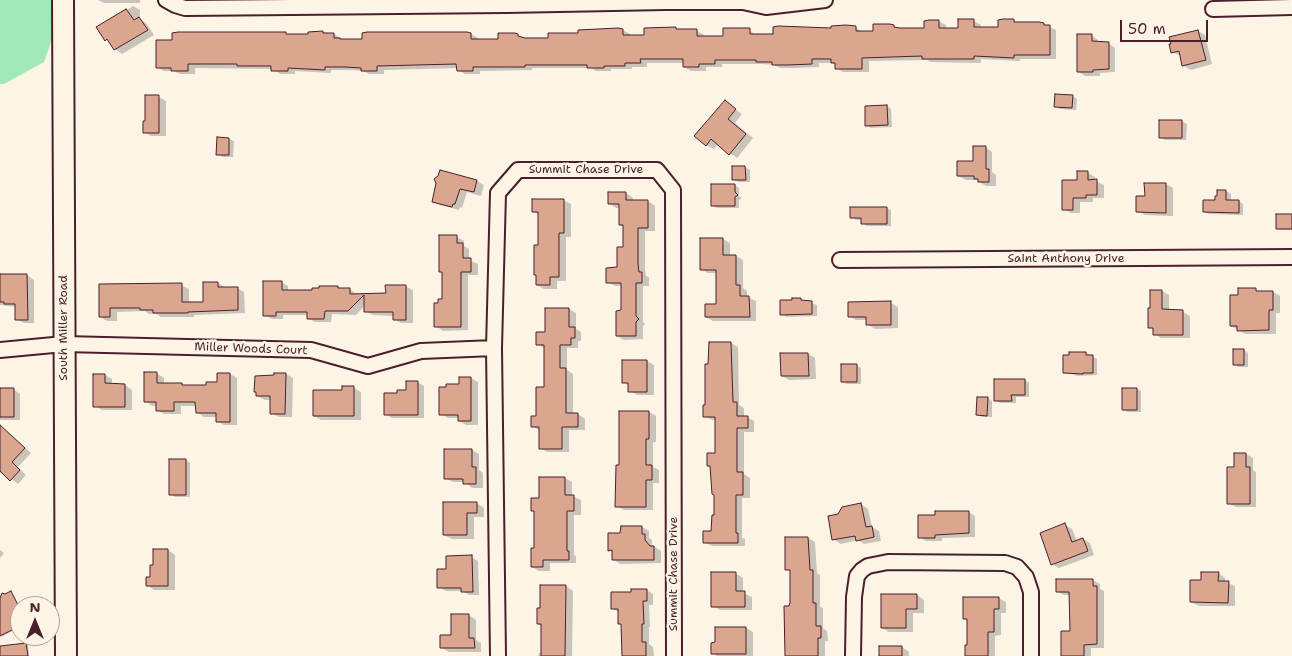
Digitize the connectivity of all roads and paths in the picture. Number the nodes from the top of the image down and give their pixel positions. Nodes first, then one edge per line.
1 (63, 0) edge
2 (166, 0) edge
3 (825, 0) edge
4 (307, 3) edge
5 (1292, 7) edge
6 (1213, 9) dead end
7 (1292, 258) edge
8 (840, 260) dead end
9 (64, 344) junction
10 (494, 348) junction
11 (0, 350) edge
12 (66, 656) edge
13 (498, 656) edge
14 (674, 656) edge
15 (852, 656) edge
16 (1031, 656) edge

1 - 9 street, South Miller Road
2 - 4 street
3 - 4 street
5 - 6 street
7 - 8 street, Saint Anthony Drive
9 - 10 street, Miller Woods Court
9 - 11 street, Miller Woods Court
9 - 12 street, South Miller Road
10 - 13 street, Summit Chase Drive
10 - 14 street, Summit Chase Drive
15 - 16 street

